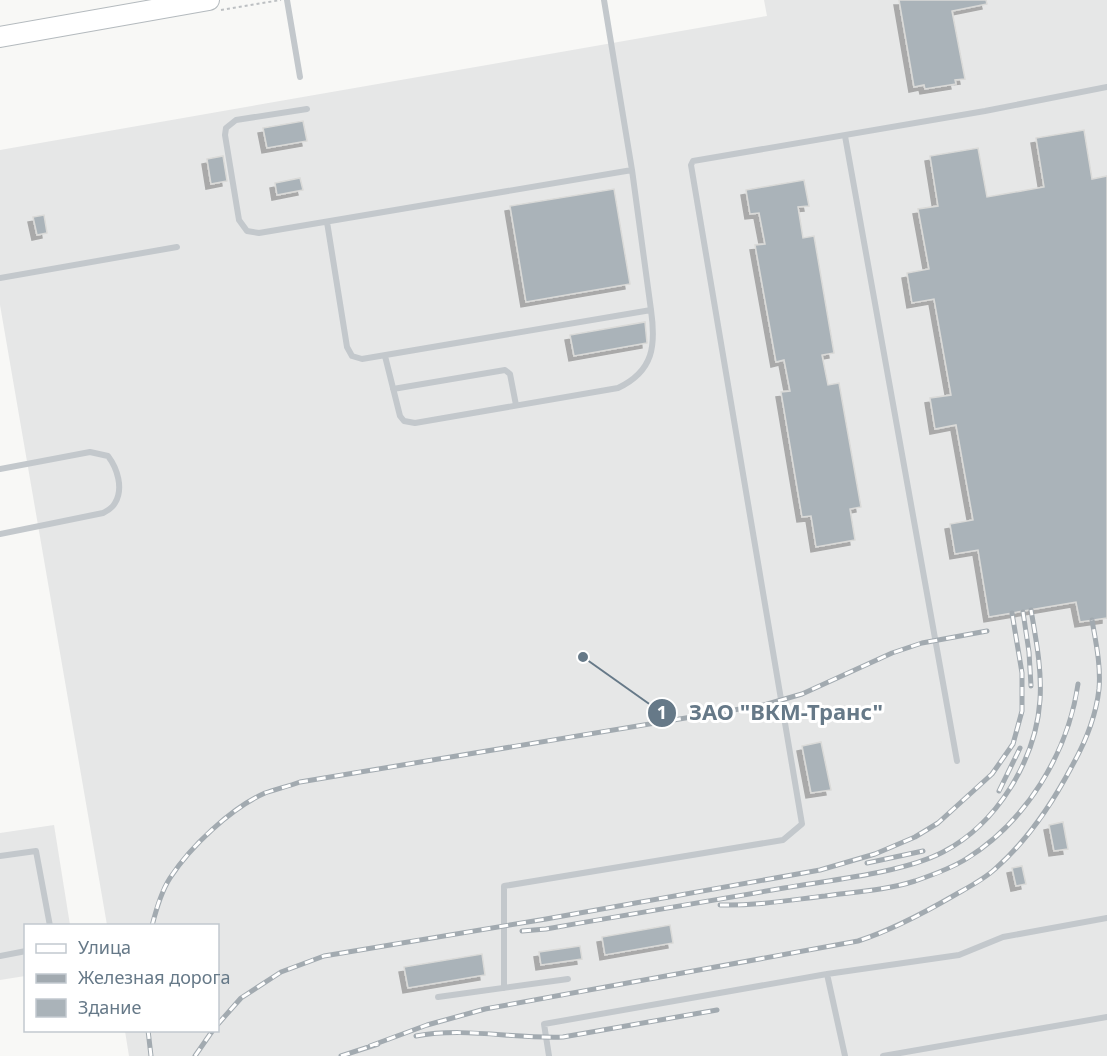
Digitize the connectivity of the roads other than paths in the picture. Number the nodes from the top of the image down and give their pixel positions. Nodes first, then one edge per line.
1 (209, 0) edge
2 (287, 0) edge
3 (604, 0) edge
4 (0, 37) edge
5 (300, 77) dead end
6 (1107, 87) edge
7 (307, 109) dead end
8 (845, 136) junction
9 (632, 170) junction
10 (327, 222) junction
11 (177, 247) dead end
12 (0, 278) edge
13 (651, 310) junction
14 (385, 356) junction
15 (393, 389) junction
16 (516, 405) junction
17 (0, 469) edge
18 (0, 534) edge
19 (957, 761) dead end
20 (0, 856) edge
21 (1107, 918) edge
22 (50, 924) edge
23 (24, 951) edge
24 (0, 956) edge
25 (827, 974) junction
26 (568, 979) dead end
27 (504, 988) junction
28 (438, 997) dead end
29 (1107, 1017) edge
30 (549, 1056) edge
31 (845, 1056) edge
32 (883, 1056) edge

1 - 4 main road
2 - 5 lane
3 - 9 lane
6 - 8 lane
7 - 10 lane
8 - 19 lane
8 - 27 lane
9 - 10 lane
9 - 13 lane
10 - 14 lane
11 - 12 lane
13 - 14 lane
13 - 16 lane
14 - 15 lane
15 - 16 lane
15 - 16 lane
17 - 18 lane
20 - 22 lane
21 - 25 lane
23 - 24 lane
25 - 30 lane
25 - 31 lane
26 - 27 lane
27 - 28 lane
29 - 32 lane

